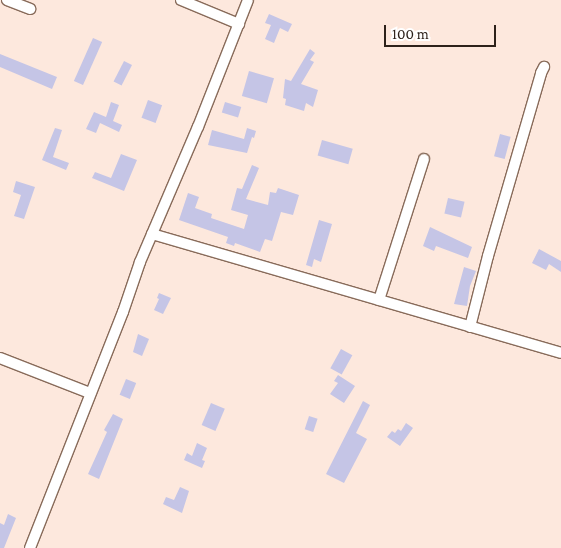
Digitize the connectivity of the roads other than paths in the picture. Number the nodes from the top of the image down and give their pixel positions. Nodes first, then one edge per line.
1 (7, 0) edge
2 (181, 0) edge
3 (248, 0) edge
4 (30, 9) dead end
5 (239, 24) junction
6 (544, 67) dead end
7 (424, 159) dead end
8 (152, 234) junction
9 (380, 300) junction
10 (470, 326) junction
11 (561, 353) edge
12 (0, 358) edge
13 (90, 393) junction
14 (30, 548) edge

1 - 4 street
2 - 5 street
3 - 5 street
5 - 8 street
6 - 10 street
7 - 9 street
8 - 9 street
8 - 13 street
9 - 10 street
10 - 11 street
12 - 13 street
13 - 14 street

